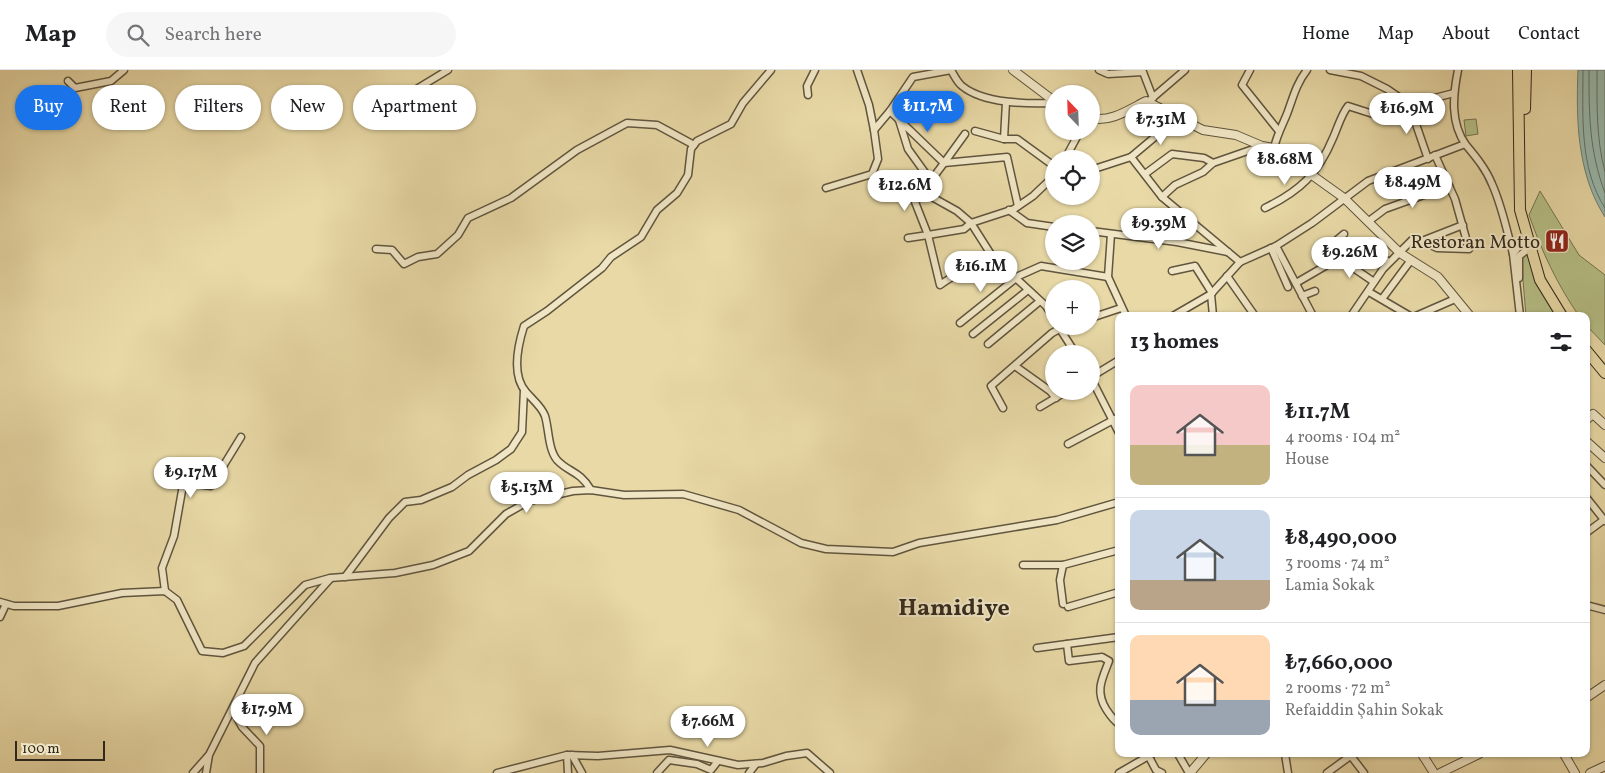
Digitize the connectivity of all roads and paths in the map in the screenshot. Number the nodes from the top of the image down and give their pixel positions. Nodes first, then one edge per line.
1 (124, 70) edge
2 (448, 70) edge
3 (771, 70) edge
4 (815, 70) edge
5 (857, 70) edge
6 (951, 70) edge
7 (1014, 70) edge
8 (1098, 70) edge
9 (1185, 70) edge
10 (1250, 70) edge
11 (1306, 70) edge
12 (1330, 70) edge
13 (1458, 70) edge
14 (1518, 70) edge
15 (1526, 70) edge
16 (68, 81) dead end
17 (423, 85) edge
18 (1454, 93) junction
19 (808, 95) dead end
20 (1045, 95) edge
21 (1150, 100) junction
22 (1006, 102) junction
23 (1045, 102) edge
24 (1409, 104) junction
25 (890, 111) junction
26 (1174, 116) junction
27 (898, 119) junction
28 (1100, 119) edge
29 (874, 130) junction
30 (1278, 130) junction
31 (975, 131) dead end
32 (965, 134) dead end
33 (1004, 139) junction
34 (1465, 144) junction
35 (694, 145) junction
36 (1262, 146) junction
37 (1274, 148) junction
38 (1235, 155) junction
39 (1435, 156) junction
40 (1131, 157) junction
41 (1428, 158) junction
42 (1045, 159) edge
43 (1229, 162) dead end
44 (944, 163) junction
45 (1213, 163) junction
46 (1100, 167) edge
47 (1394, 172) junction
48 (1145, 174) junction
49 (1313, 174) junction
50 (931, 181) junction
51 (1045, 185) edge
52 (1449, 186) junction
53 (826, 188) dead end
54 (923, 192) junction
55 (1162, 197) junction
56 (1344, 198) junction
57 (1406, 200) junction
58 (1018, 206) junction
59 (1265, 208) dead end
60 (1009, 210) junction
61 (1369, 221) junction
62 (971, 223) junction
63 (1463, 225) junction
64 (1045, 226) edge
65 (1100, 232) edge
66 (1111, 234) junction
67 (1344, 234) dead end
68 (928, 235) junction
69 (1527, 236) junction
70 (908, 238) dead end
71 (1422, 241) junction
72 (1273, 247) junction
73 (376, 249) dead end
74 (1531, 249) junction
75 (1230, 252) junction
76 (1400, 253) junction
77 (991, 254) junction
78 (1513, 254) junction
79 (1337, 259) junction
80 (1411, 260) junction
81 (1240, 262) junction
82 (1390, 262) junction
83 (1172, 271) dead end
84 (1227, 276) junction
85 (1108, 277) junction
86 (1014, 278) junction
87 (1374, 282) junction
88 (1296, 283) junction
89 (1288, 287) dead end
90 (1028, 290) junction
91 (1315, 291) dead end
92 (1369, 292) junction
93 (1211, 294) junction
94 (1302, 296) junction
95 (1382, 299) junction
96 (1455, 299) junction
97 (1040, 301) junction
98 (1045, 307) edge
99 (1121, 308) junction
100 (1124, 312) edge
101 (1180, 312) edge
102 (1213, 312) edge
103 (1252, 312) edge
104 (1311, 312) edge
105 (1354, 312) edge
106 (1403, 312) edge
107 (1425, 312) edge
108 (1466, 312) edge
109 (1520, 312) edge
110 (1521, 312) edge
111 (1560, 312) edge
112 (1565, 312) edge
113 (1100, 315) edge
114 (960, 323) dead end
115 (973, 334) dead end
116 (1052, 335) edge
117 (988, 344) dead end
118 (1590, 348) edge
119 (1590, 355) edge
120 (1115, 362) edge
121 (1605, 364) edge
122 (1015, 366) junction
123 (1100, 372) edge
124 (1605, 373) edge
125 (1045, 387) edge
126 (524, 390) junction
127 (1100, 392) edge
128 (1052, 400) edge
129 (1040, 407) dead end
130 (1003, 408) dead end
131 (1115, 417) edge
132 (1590, 417) edge
133 (1115, 420) edge
134 (1605, 425) edge
135 (241, 436) dead end
136 (1068, 444) dead end
137 (1590, 445) edge
138 (1605, 458) edge
139 (1590, 469) edge
140 (1605, 485) edge
141 (591, 490) junction
142 (1590, 502) edge
143 (1115, 503) edge
144 (1605, 520) edge
145 (1590, 530) edge
146 (1115, 551) edge
147 (1023, 565) dead end
148 (1063, 565) junction
149 (345, 577) junction
150 (330, 578) junction
151 (165, 591) junction
152 (1115, 593) edge
153 (3, 603) edge
154 (1590, 606) edge
155 (1605, 610) edge
156 (0, 617) edge
157 (1115, 638) edge
158 (1067, 644) junction
159 (1038, 648) dead end
160 (1605, 685) edge
161 (1590, 695) edge
162 (233, 710) junction
163 (1115, 721) edge
164 (209, 755) junction
165 (569, 755) junction
166 (1149, 757) edge
167 (1151, 757) edge
168 (1180, 757) edge
169 (1203, 757) edge
170 (1285, 757) edge
171 (1349, 757) edge
172 (1353, 757) edge
173 (1424, 757) edge
174 (1473, 757) edge
175 (1566, 757) edge
176 (718, 761) junction
177 (756, 764) junction
178 (1605, 766) edge
179 (520, 770) edge
180 (193, 773) edge
181 (206, 773) edge
182 (260, 773) edge
183 (497, 773) edge
184 (568, 773) edge
185 (582, 773) edge
186 (657, 773) edge
187 (749, 773) edge
188 (830, 773) edge
189 (1119, 773) edge
190 (1162, 773) edge
191 (1189, 773) edge
192 (1288, 773) edge
193 (1327, 773) edge
194 (1364, 773) edge
195 (1434, 773) edge
196 (1440, 773) edge
197 (1575, 773) edge
198 (1590, 773) edge

1 - 16 street
2 - 17 street
3 - 35 street
4 - 19 street
5 - 29 street
6 - 22 street
6 - 25 street
7 - 20 street
8 - 21 street
9 - 21 street
10 - 30 street
11 - 30 street
12 - 24 street
13 - 18 street
14 - 69 main road
15 - 74 main road
18 - 24 street
18 - 34 street
21 - 26 street
21 - 28 street
22 - 23 street
22 - 33 street
24 - 41 street
24 - 49 street
25 - 27 street
25 - 29 street
26 - 36 street
26 - 40 street
27 - 44 street
27 - 50 street
29 - 53 street
30 - 37 street
31 - 33 street
32 - 44 street
33 - 42 street
34 - 39 street
34 - 78 street
35 - 73 street
35 - 126 street
36 - 37 street
36 - 38 street
37 - 49 street
38 - 43 street
38 - 45 street
39 - 41 street
39 - 52 street
40 - 46 street
40 - 48 street
41 - 47 street
44 - 50 street
44 - 58 street
45 - 48 street
45 - 55 street
47 - 56 street
47 - 57 street
48 - 55 street
49 - 56 street
49 - 59 street
50 - 54 street
51 - 58 street
52 - 57 street
52 - 63 street
54 - 62 street
54 - 68 street
55 - 75 street
56 - 61 street
56 - 72 street
57 - 61 street
58 - 60 street
60 - 62 street
60 - 64 street
61 - 76 street
62 - 68 street
62 - 77 street
63 - 71 street
63 - 71 street
65 - 66 street
66 - 75 street
66 - 85 street
67 - 79 street
68 - 70 street
68 - 77 street
69 - 74 main road
69 - 78 street
71 - 76 street
72 - 81 street
72 - 88 street
72 - 89 street
74 - 110 street
74 - 111 main road
74 - 112 main road
75 - 81 street
76 - 80 street
76 - 82 street
77 - 86 street
78 - 109 street
79 - 82 street
79 - 87 street
79 - 88 street
80 - 95 street
80 - 96 street
81 - 84 street
82 - 87 street
83 - 93 street
84 - 93 street
84 - 103 street
85 - 86 street
85 - 99 street
86 - 90 street
86 - 114 street
87 - 92 street
88 - 94 street
90 - 97 street
90 - 115 street
91 - 94 street
92 - 95 street
92 - 105 street
93 - 101 street
93 - 102 street
94 - 104 street
95 - 106 street
96 - 107 street
96 - 108 street
97 - 98 street
97 - 117 street
99 - 100 street
99 - 113 street
116 - 122 street
118 - 121 main road
119 - 124 main road
120 - 123 street
122 - 125 street
122 - 130 street
126 - 141 street
126 - 149 street
127 - 131 street
128 - 129 street
132 - 134 street
133 - 136 street
135 - 151 street
137 - 138 street
139 - 140 street
141 - 143 street
141 - 149 street
142 - 144 street
144 - 145 street
146 - 148 street
147 - 148 street
148 - 152 street
149 - 150 street
150 - 151 street
150 - 162 street
151 - 153 street
153 - 156 street
154 - 155 street
157 - 158 street
158 - 159 street
158 - 163 street
160 - 161 street
162 - 164 street
162 - 182 street
164 - 180 street
164 - 181 street
165 - 176 street
165 - 179 street
165 - 184 street
165 - 185 street
166 - 189 street
167 - 190 street
168 - 191 street
169 - 191 street
170 - 192 street
171 - 193 street
172 - 194 street
173 - 195 street
174 - 196 street
175 - 197 street
176 - 177 street
176 - 186 street
177 - 187 street
177 - 188 street
178 - 198 street
179 - 183 street

